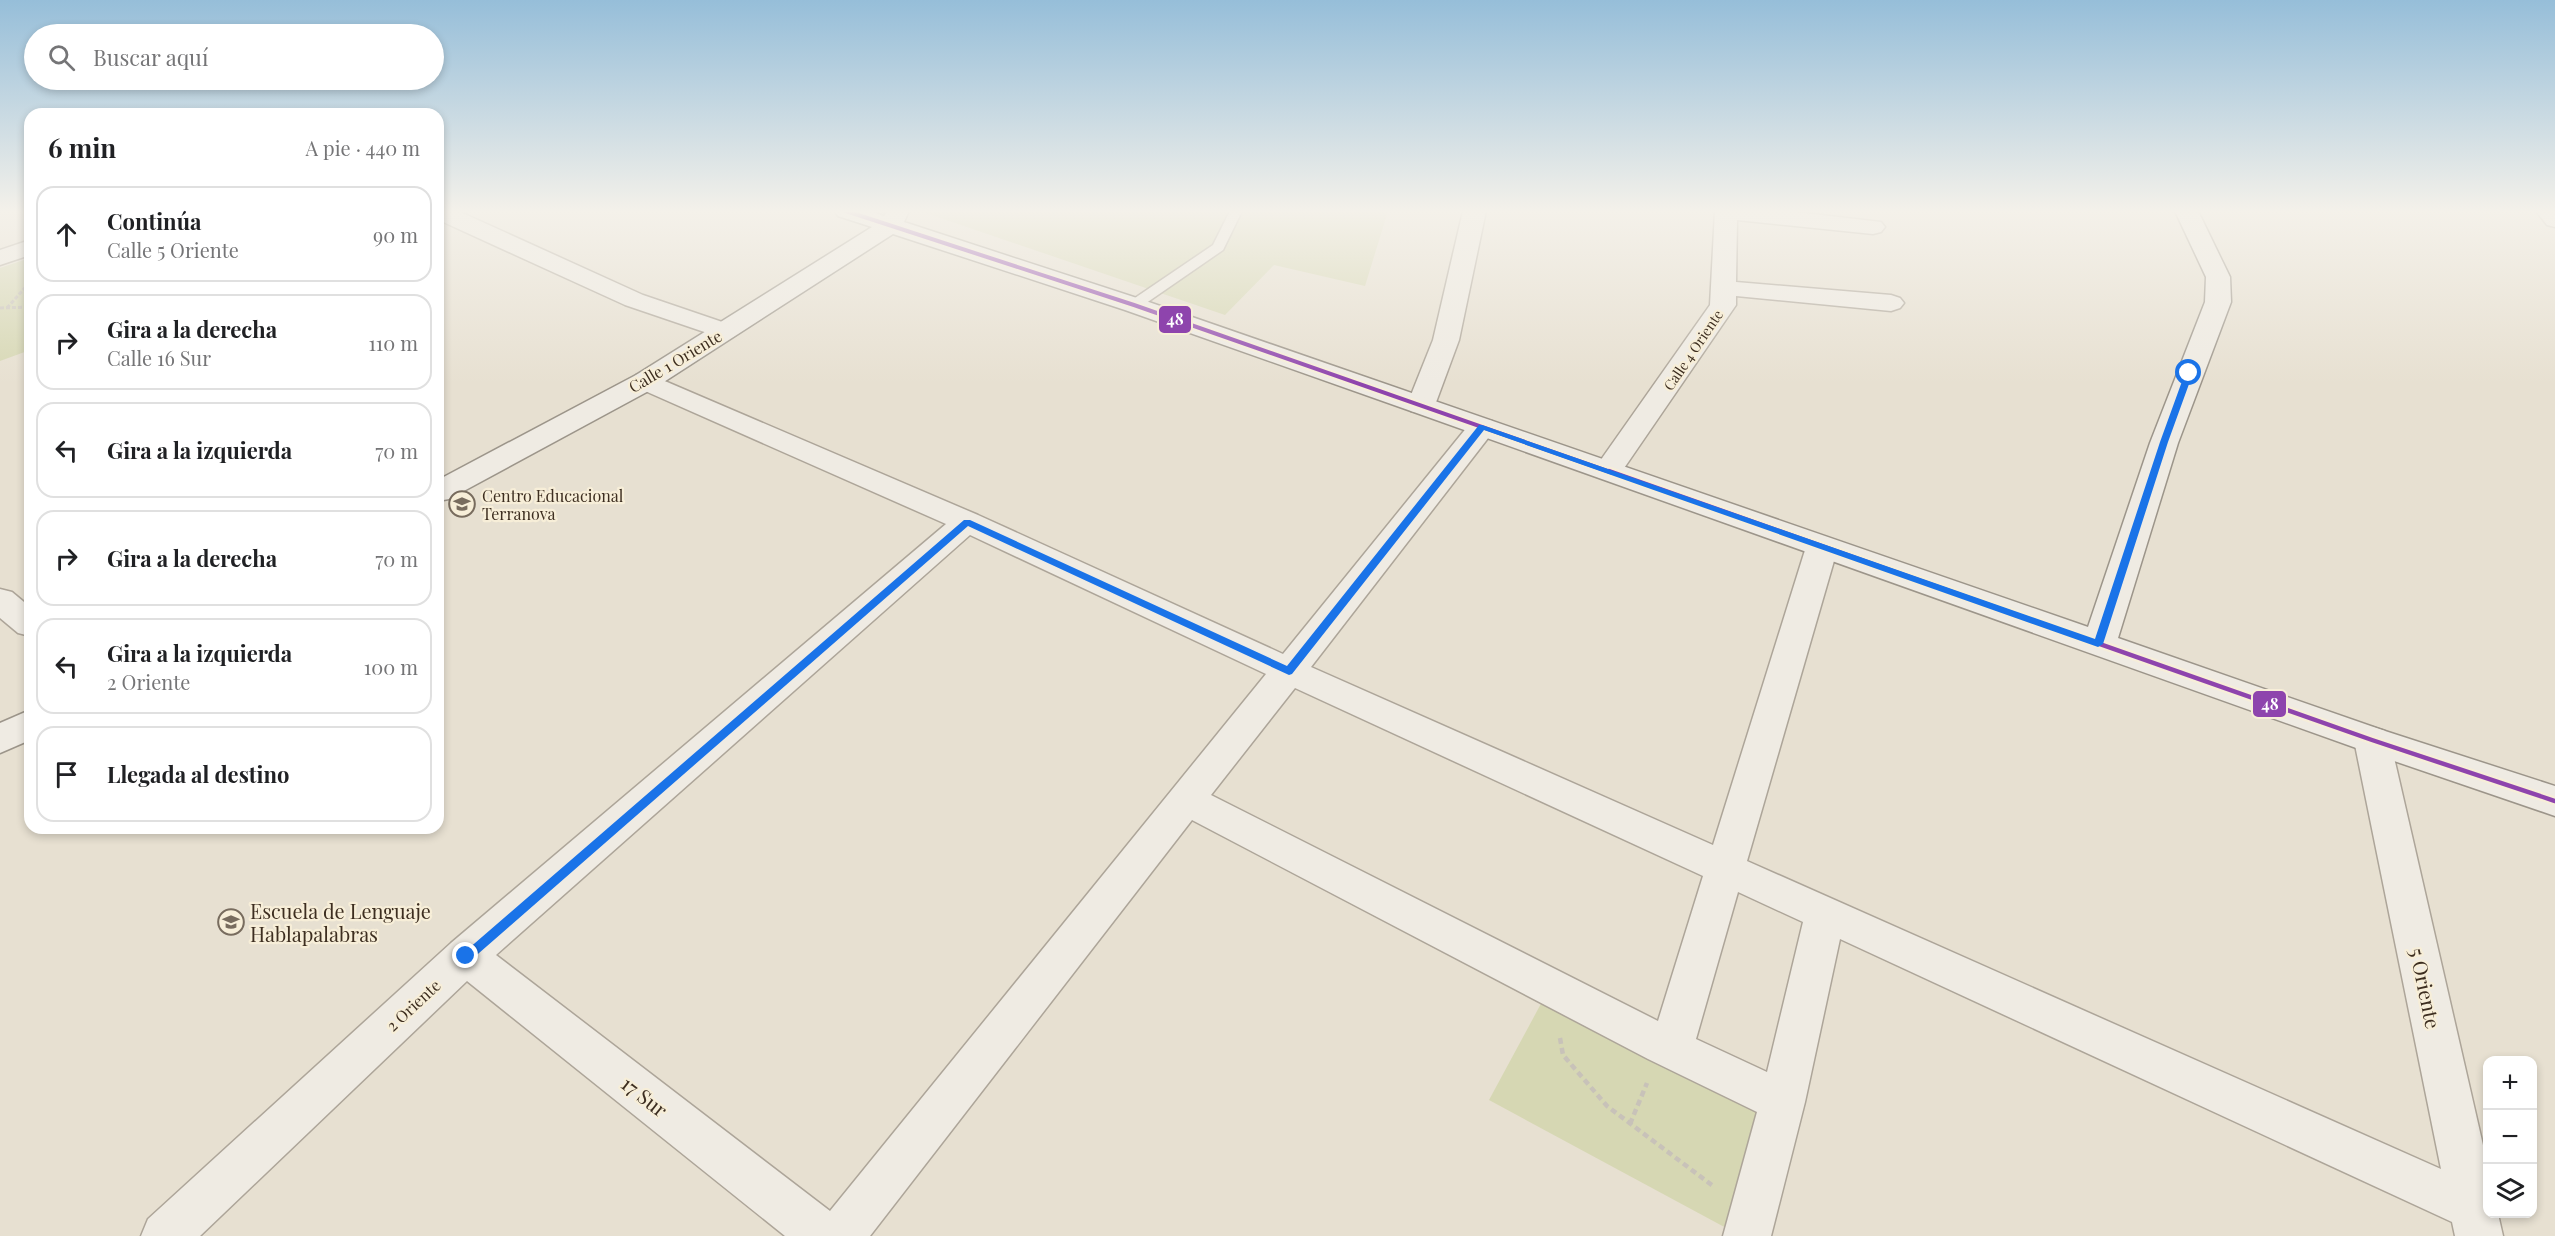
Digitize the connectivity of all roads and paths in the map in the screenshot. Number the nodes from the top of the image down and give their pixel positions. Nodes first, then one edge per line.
1 (565, 269) edge
2 (819, 269) edge
3 (1034, 269) edge
4 (1187, 269) edge
5 (1462, 269) edge
6 (1725, 269) edge
7 (2214, 269) edge
8 (1724, 288) junction
9 (24, 289) edge
10 (1891, 303) dead end
11 (1134, 305) junction
12 (24, 307) edge
13 (0, 308) edge
14 (8, 308) junction
15 (725, 331) junction
16 (646, 381) junction
17 (1421, 405) junction
18 (1482, 427) junction
19 (1608, 471) junction
20 (444, 489) edge
21 (967, 522) junction
22 (1822, 547) junction
23 (0, 600) edge
24 (24, 620) edge
25 (2098, 644) junction
26 (1289, 671) junction
27 (24, 726) edge
28 (0, 740) edge
29 (2372, 740) junction
30 (1187, 800) junction
31 (2555, 801) edge
32 (1725, 868) junction
33 (1825, 914) junction
34 (466, 956) junction
35 (1550, 987) junction
36 (1671, 1049) junction
37 (1782, 1102) junction
38 (2476, 1221) edge
39 (1750, 1224) edge
40 (165, 1236) edge
41 (823, 1236) edge
42 (840, 1236) edge

1 - 15 street
2 - 15 street, Calle 1 Oriente
3 - 11 street
4 - 11 lane
5 - 17 street
6 - 8 street, Calle 4 Oriente
7 - 25 street
8 - 10 street
8 - 19 street, Calle 4 Oriente
9 - 14 path
11 - 17 street
12 - 14 path
13 - 14 path
15 - 16 street, Calle 1 Oriente
16 - 20 street, Calle 1 Oriente
16 - 21 street
17 - 18 street
18 - 19 street
18 - 26 street
19 - 22 street
21 - 26 street
21 - 34 street, 2 Oriente
22 - 25 street
22 - 32 street
23 - 24 street
25 - 29 street
26 - 30 street
26 - 32 street
27 - 28 street
29 - 31 street
29 - 38 street, 5 Oriente
30 - 35 street
30 - 42 street
32 - 33 street
32 - 36 street
33 - 37 street
33 - 38 street
34 - 40 street, 2 Oriente
34 - 41 street, 17 Sur
35 - 36 street
35 - 39 path
36 - 37 street
37 - 39 street

